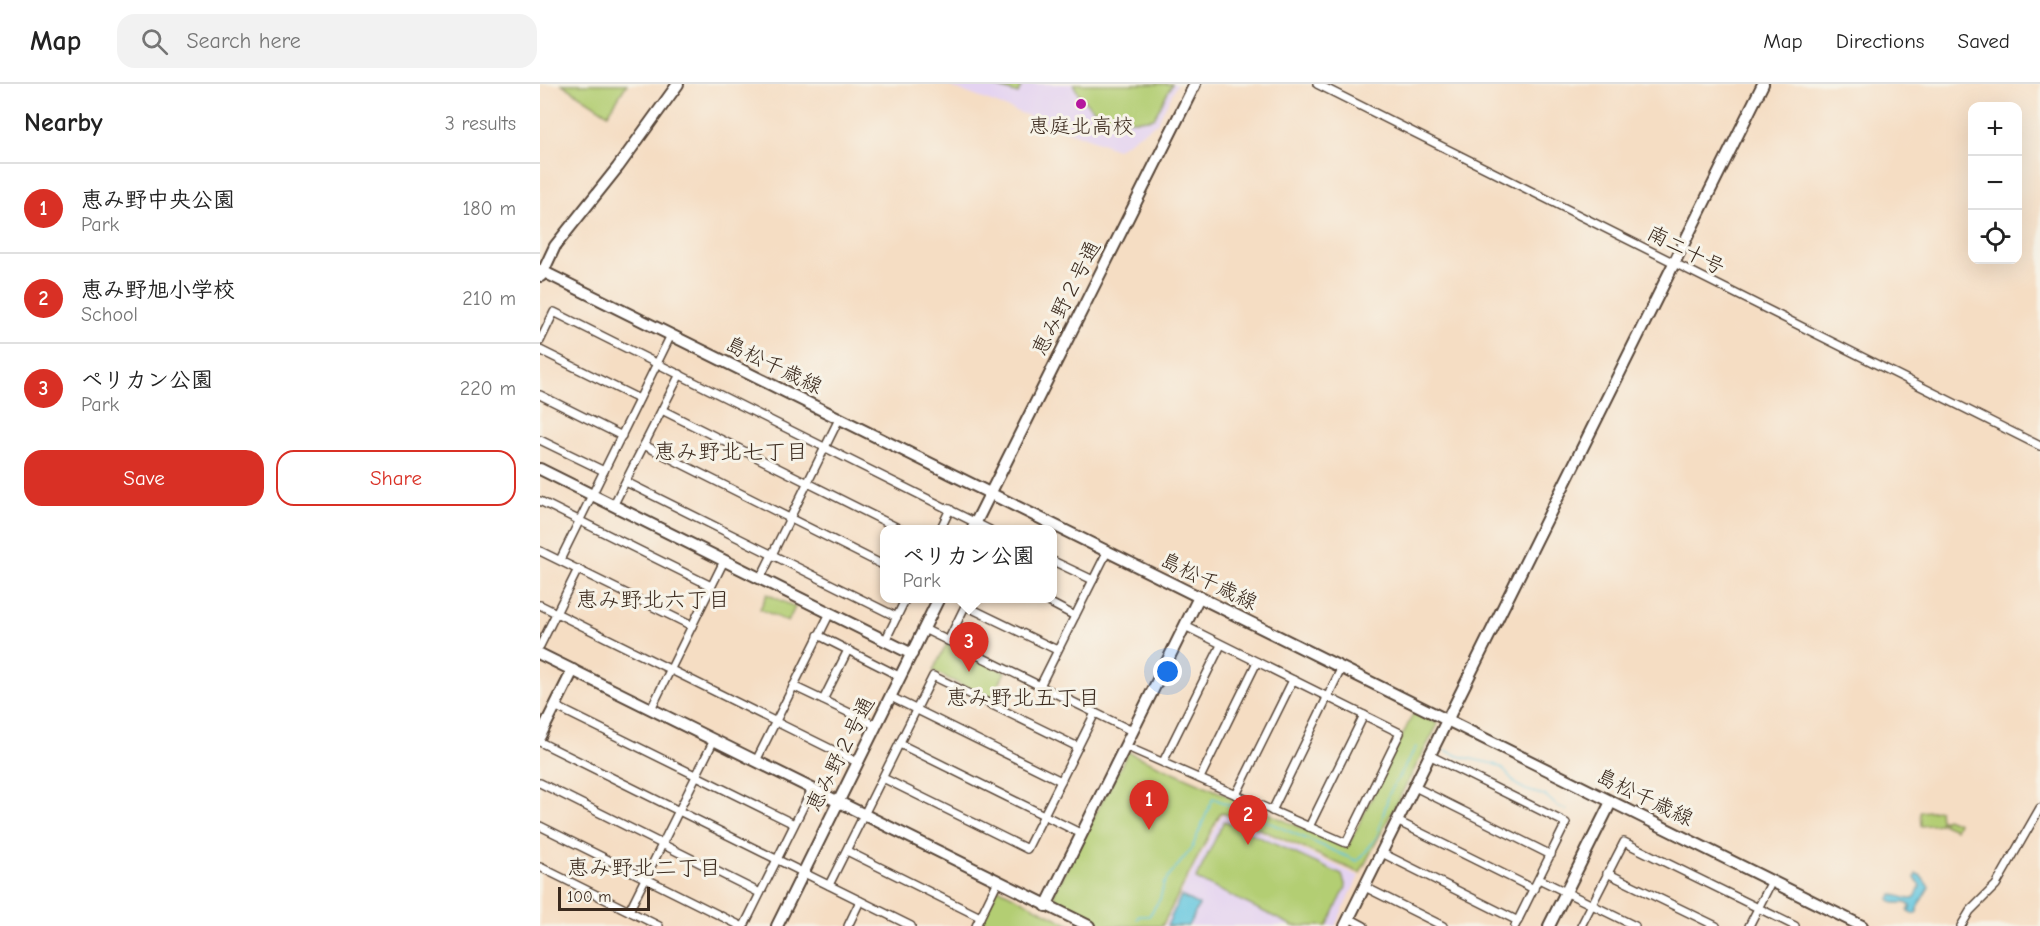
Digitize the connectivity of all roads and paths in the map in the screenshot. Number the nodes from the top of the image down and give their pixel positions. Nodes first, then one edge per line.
1 (678, 84) edge
2 (1195, 84) edge
3 (1317, 84) edge
4 (1763, 84) edge
5 (1674, 262) junction
6 (541, 273) edge
7 (671, 335) junction
8 (540, 341) edge
9 (540, 350) edge
10 (657, 363) junction
11 (680, 374) junction
12 (540, 395) edge
13 (639, 399) junction
14 (662, 410) junction
15 (839, 418) junction
16 (622, 436) junction
17 (540, 440) edge
18 (644, 445) junction
19 (825, 446) junction
20 (2040, 446) edge
21 (540, 469) edge
22 (604, 471) junction
23 (626, 482) junction
24 (807, 483) junction
25 (990, 493) junction
26 (591, 495) junction
27 (540, 501) edge
28 (613, 506) junction
29 (950, 509) junction
30 (789, 518) junction
31 (579, 520) junction
32 (892, 525) edge
33 (942, 525) edge
34 (973, 525) edge
35 (974, 525) edge
36 (1053, 525) edge
37 (1057, 527) edge
38 (540, 550) edge
39 (1107, 552) junction
40 (772, 555) junction
41 (560, 560) junction
42 (724, 561) junction
43 (1057, 563) edge
44 (880, 564) edge
45 (578, 569) junction
46 (760, 579) junction
47 (1093, 580) junction
48 (711, 586) junction
49 (1198, 597) junction
50 (904, 603) edge
51 (937, 603) edge
52 (967, 603) edge
53 (970, 603) edge
54 (1050, 603) edge
55 (540, 605) edge
56 (556, 613) junction
57 (830, 613) junction
58 (1075, 616) junction
59 (897, 617) junction
60 (692, 626) junction
61 (1185, 626) junction
62 (924, 629) junction
63 (818, 635) junction
64 (948, 641) junction
65 (885, 642) junction
66 (1221, 645) junction
67 (540, 646) edge
68 (848, 650) junction
69 (1057, 650) junction
70 (540, 654) edge
71 (912, 654) junction
72 (1257, 662) junction
73 (1342, 668) junction
74 (670, 669) junction
75 (573, 670) junction
76 (900, 676) junction
77 (1293, 680) junction
78 (793, 686) junction
79 (1040, 686) junction
80 (891, 696) junction
81 (1328, 697) junction
82 (823, 700) junction
83 (555, 706) junction
84 (651, 709) junction
85 (916, 709) junction
86 (1095, 713) junction
87 (1364, 715) junction
88 (776, 721) junction
89 (1448, 722) junction
90 (875, 725) junction
91 (1132, 731) junction
92 (540, 736) edge
93 (714, 740) junction
94 (540, 741) edge
95 (900, 744) junction
96 (1125, 746) junction
97 (1078, 747) junction
98 (1431, 756) junction
99 (756, 761) junction
100 (857, 762) junction
101 (1163, 762) junction
102 (696, 776) junction
103 (883, 778) junction
104 (1200, 778) junction
105 (1061, 781) junction
106 (540, 783) edge
107 (1415, 787) junction
108 (812, 789) junction
109 (1236, 795) junction
110 (838, 802) junction
111 (1611, 802) junction
112 (2040, 808) edge
113 (679, 811) junction
114 (1272, 811) junction
115 (1045, 814) junction
116 (864, 815) junction
117 (1397, 821) junction
118 (794, 824) junction
119 (540, 826) edge
120 (1309, 827) junction
121 (1080, 833) junction
122 (662, 844) junction
123 (847, 851) junction
124 (1382, 853) junction
125 (1551, 855) junction
126 (777, 859) junction
127 (540, 867) edge
128 (803, 872) junction
129 (1608, 873) junction
130 (646, 878) junction
131 (1539, 879) junction
132 (998, 881) junction
133 (1772, 881) junction
134 (829, 885) junction
135 (1365, 887) junction
136 (1534, 889) junction
137 (760, 892) junction
138 (1566, 892) junction
139 (860, 901) junction
140 (1592, 905) junction
141 (1046, 906) junction
142 (1759, 907) junction
143 (629, 911) junction
144 (980, 918) junction
145 (1347, 922) edge
146 (1517, 923) edge
147 (659, 926) edge
148 (743, 926) edge
149 (777, 926) edge
150 (848, 926) edge
151 (911, 926) edge
152 (976, 926) edge
153 (1089, 926) edge
154 (1364, 926) edge
155 (1443, 926) edge
156 (1548, 926) edge
157 (1581, 926) edge
158 (1635, 926) edge
159 (1716, 926) edge
160 (1749, 926) edge
161 (1795, 926) edge
162 (1862, 926) edge
163 (1961, 926) edge

1 - 6 street
2 - 25 street, 恵み野２号通
3 - 5 street, 南二十号
4 - 5 street
5 - 20 street, 南二十号
5 - 89 street
6 - 7 street, 島松千歳線
7 - 10 street
7 - 15 street, 島松千歳線
8 - 10 street
9 - 13 street
10 - 11 street
10 - 13 street
11 - 14 street
11 - 19 street
12 - 16 street
13 - 16 street
14 - 18 street
14 - 24 street
15 - 19 street
15 - 25 street, 島松千歳線
16 - 22 street
17 - 22 street
18 - 23 street
18 - 30 street
19 - 24 street
19 - 29 street
21 - 26 street
22 - 26 street
23 - 28 street
23 - 40 street
24 - 30 street
24 - 32 street
25 - 35 street, 恵み野２号通
25 - 36 street, 島松千歳線
26 - 28 street
26 - 31 street
27 - 31 street
28 - 42 street
29 - 33 street
29 - 34 street
30 - 40 street
30 - 44 street
31 - 41 street
31 - 48 street
37 - 39 street, 島松千歳線
38 - 41 street
39 - 47 street
39 - 49 street, 島松千歳線
40 - 46 street
40 - 59 street
41 - 45 street
42 - 46 street
42 - 48 street
43 - 47 street
45 - 56 street
45 - 60 street
46 - 57 street
47 - 58 street
48 - 60 street
49 - 61 street
49 - 73 street, 島松千歳線
50 - 59 street
51 - 62 street, 恵み野２号通
52 - 64 street
53 - 69 street
54 - 58 street
55 - 56 street
56 - 67 street
56 - 74 street
57 - 63 street
57 - 65 street
58 - 69 street
59 - 65 street
60 - 74 street
61 - 66 street
61 - 91 street
62 - 64 street
62 - 71 street, 恵み野２号通
63 - 68 street
63 - 78 street
64 - 79 street
65 - 71 street
66 - 72 street
66 - 101 street
68 - 76 street
68 - 82 street
69 - 79 street
70 - 75 street
71 - 76 street, 恵み野２号通
72 - 77 street
72 - 104 street
73 - 81 street
73 - 89 street, 島松千歳線
74 - 84 street
74 - 88 street
75 - 83 street
75 - 84 street
76 - 80 street, 恵み野２号通
77 - 81 street
77 - 109 street
78 - 82 street
78 - 88 street
79 - 86 street
80 - 85 street
80 - 90 street, 恵み野２号通
81 - 87 street
81 - 114 street
82 - 90 street
83 - 92 street
83 - 102 street
84 - 93 street
85 - 95 street
85 - 97 street
85 - 105 street
86 - 91 street
86 - 97 street
87 - 120 street
87 - 120 street
88 - 99 street
88 - 100 street
89 - 98 street
89 - 111 street, 島松千歳線
90 - 100 street, 恵み野２号通
91 - 96 street
93 - 99 street
93 - 102 street
94 - 113 street
95 - 103 street
95 - 115 street
96 - 101 street
96 - 121 street
97 - 105 street
98 - 107 street
98 - 125 street
99 - 108 street
100 - 110 street, 恵み野２号通
101 - 104 street
102 - 113 street
102 - 118 street
103 - 115 street
103 - 116 street
104 - 109 street
105 - 115 street
106 - 122 street
107 - 117 street
107 - 125 street
108 - 110 street
108 - 118 street
109 - 114 street
110 - 116 street
110 - 128 street, 恵み野２号通
111 - 133 street, 島松千歳線
111 - 138 street
112 - 163 street
113 - 122 street
113 - 126 street
114 - 120 street
115 - 121 street
116 - 123 street
116 - 132 street
117 - 124 street
117 - 136 street
118 - 126 street
119 - 130 street
121 - 141 street
122 - 130 street
122 - 137 street
123 - 134 street
123 - 144 street
124 - 135 street
124 - 146 street
125 - 131 street
126 - 128 street
126 - 137 street
127 - 143 street
128 - 134 street
128 - 149 street, 恵み野２号通
129 - 140 street
129 - 142 street
129 - 159 street
130 - 143 street
130 - 148 street
131 - 136 street
131 - 138 street
132 - 141 street
132 - 144 street
133 - 142 street
133 - 162 street, 島松千歳線
134 - 139 street
135 - 145 street
135 - 155 street
136 - 146 street
137 - 148 street
138 - 140 street
138 - 156 street
139 - 150 street
139 - 151 street
140 - 157 street
140 - 158 street
141 - 153 street
142 - 160 street
142 - 161 street
143 - 147 street
144 - 152 street
145 - 154 street

